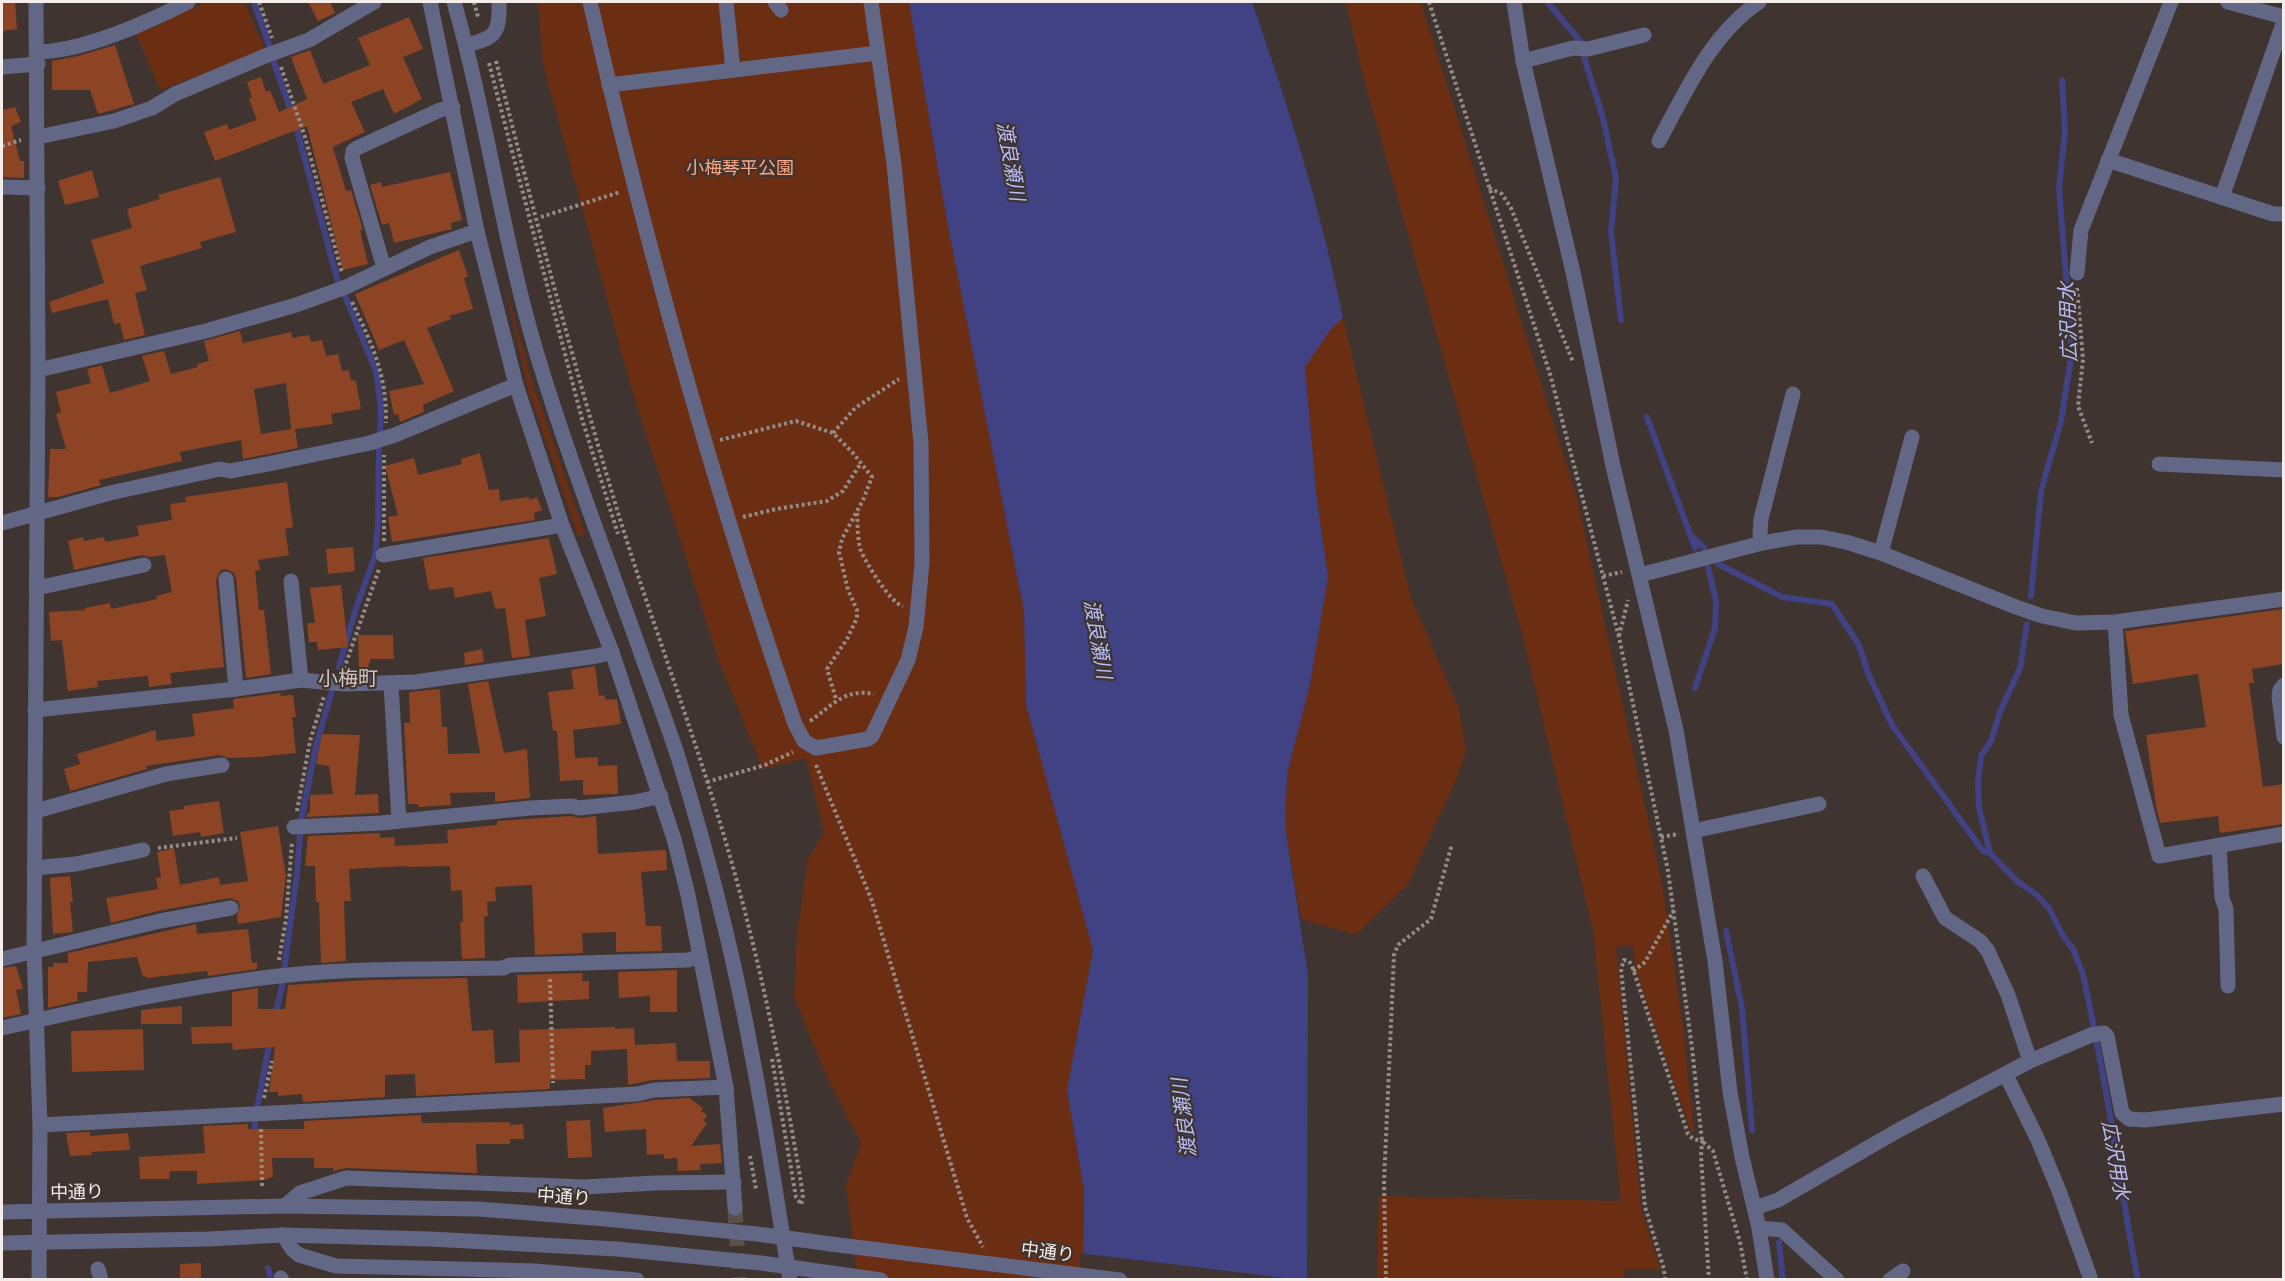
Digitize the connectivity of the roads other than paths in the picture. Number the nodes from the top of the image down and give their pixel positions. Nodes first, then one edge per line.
1 (36, 2) edge
2 (188, 2) edge
3 (374, 2) edge
4 (430, 2) edge
5 (454, 2) edge
6 (499, 2) edge
7 (590, 2) edge
8 (726, 2) edge
9 (871, 2) edge
10 (1514, 2) edge
11 (1759, 2) edge
12 (2171, 2) edge
13 (2228, 2) edge
14 (2283, 19) edge
15 (1644, 35) dead end
16 (466, 45) junction
17 (878, 53) junction
18 (38, 58) junction
19 (1523, 62) junction
20 (2, 67) edge
21 (733, 70) junction
22 (609, 85) junction
23 (453, 107) junction
24 (33, 138) junction
25 (1659, 141) dead end
26 (2108, 160) junction
27 (2, 187) edge
28 (38, 188) junction
29 (2222, 197) junction
30 (2283, 214) edge
31 (477, 231) junction
32 (384, 268) junction
33 (2077, 273) road end
34 (38, 368) junction
35 (516, 385) junction
36 (1793, 394) dead end
37 (1912, 437) dead end
38 (2159, 464) dead end
39 (2283, 470) edge
40 (37, 513) junction
41 (2, 523) edge
42 (562, 525) junction
43 (1762, 543) junction
44 (1881, 552) junction
45 (383, 555) road end
46 (144, 566) dead end
47 (1640, 575) junction
48 (226, 579) dead end
49 (291, 581) dead end
50 (36, 586) junction
51 (2283, 599) edge
52 (2115, 622) junction
53 (612, 652) junction
54 (301, 680) junction
55 (392, 684) junction
56 (2283, 685) edge
57 (236, 689) junction
58 (35, 710) junction
59 (2283, 737) edge
60 (222, 765) dead end
61 (660, 796) junction
62 (1819, 804) dead end
63 (36, 811) junction
64 (399, 821) junction
65 (300, 827) dead end
66 (1693, 831) junction
67 (2283, 834) edge
68 (2219, 845) junction
69 (143, 850) road end
70 (35, 868) junction
71 (1923, 876) dead end
72 (231, 908) dead end
73 (34, 951) junction
74 (700, 956) junction
75 (2, 958) edge
76 (2228, 986) dead end
77 (37, 1021) junction
78 (2, 1028) edge
79 (2030, 1061) junction
80 (2006, 1075) junction
81 (726, 1087) junction
82 (2283, 1104) edge
83 (40, 1125) junction
84 (734, 1182) junction
85 (285, 1206) junction
86 (735, 1208) tunnel mouth
87 (1755, 1208) junction
88 (39, 1211) junction
89 (2, 1212) edge
90 (1759, 1228) junction
91 (283, 1235) junction
92 (783, 1237) junction
93 (39, 1241) junction
94 (2, 1243) edge
95 (789, 1273) edge
96 (453, 1274) edge
97 (2090, 1277) dead end
98 (612, 1278) edge
99 (39, 1280) edge
100 (637, 1280) edge
101 (881, 1280) edge
102 (1120, 1280) edge
103 (1767, 1280) edge
104 (1837, 1280) edge

1 - 18 street
2 - 18 street
3 - 24 street
4 - 23 street
5 - 16 street
6 - 16 street
7 - 22 street
8 - 21 street
9 - 17 street
10 - 19 street
11 - 25 street
12 - 26 street
13 - 14 street
14 - 29 street
15 - 19 street
16 - 92 street
17 - 21 street
17 - 22 street
18 - 20 street
18 - 24 street
19 - 47 street
21 - 22 street
23 - 31 street
23 - 32 street
24 - 28 street
26 - 29 street
26 - 33 street
27 - 28 street
28 - 34 street
29 - 30 street
31 - 32 street
31 - 35 street
32 - 34 street
34 - 40 street
35 - 40 street
35 - 42 street
36 - 43 street
37 - 44 street
38 - 39 street
40 - 41 street
40 - 50 street
42 - 45 street
42 - 53 street
43 - 44 street
43 - 47 street
44 - 52 street
46 - 50 street
47 - 66 street
48 - 57 street
49 - 54 street
50 - 58 street
51 - 52 street
52 - 68 street
53 - 55 street
53 - 61 street
54 - 55 street
54 - 57 street
55 - 64 street
56 - 59 street
57 - 58 street
58 - 63 street
60 - 63 street
61 - 64 street
61 - 74 street
62 - 66 street
63 - 70 street
64 - 65 street
66 - 87 street
67 - 68 street
68 - 76 street
69 - 70 street
70 - 73 street
71 - 79 street
72 - 73 street
73 - 75 street
73 - 77 street
74 - 77 street
74 - 81 street
77 - 78 street
77 - 83 street
79 - 80 street
79 - 82 street
80 - 87 street
80 - 97 street
81 - 83 street
81 - 84 street
83 - 88 street
84 - 85 street
84 - 86 street
85 - 88 street, 中通り
85 - 92 street, 中通り
87 - 90 street
88 - 89 street, 中通り
88 - 93 street
90 - 103 street
90 - 104 street
91 - 93 street
91 - 95 street
91 - 96 street
92 - 95 street
92 - 102 street, 中通り, bridge
93 - 94 street
93 - 99 street
95 - 101 street
96 - 98 street
98 - 100 street

